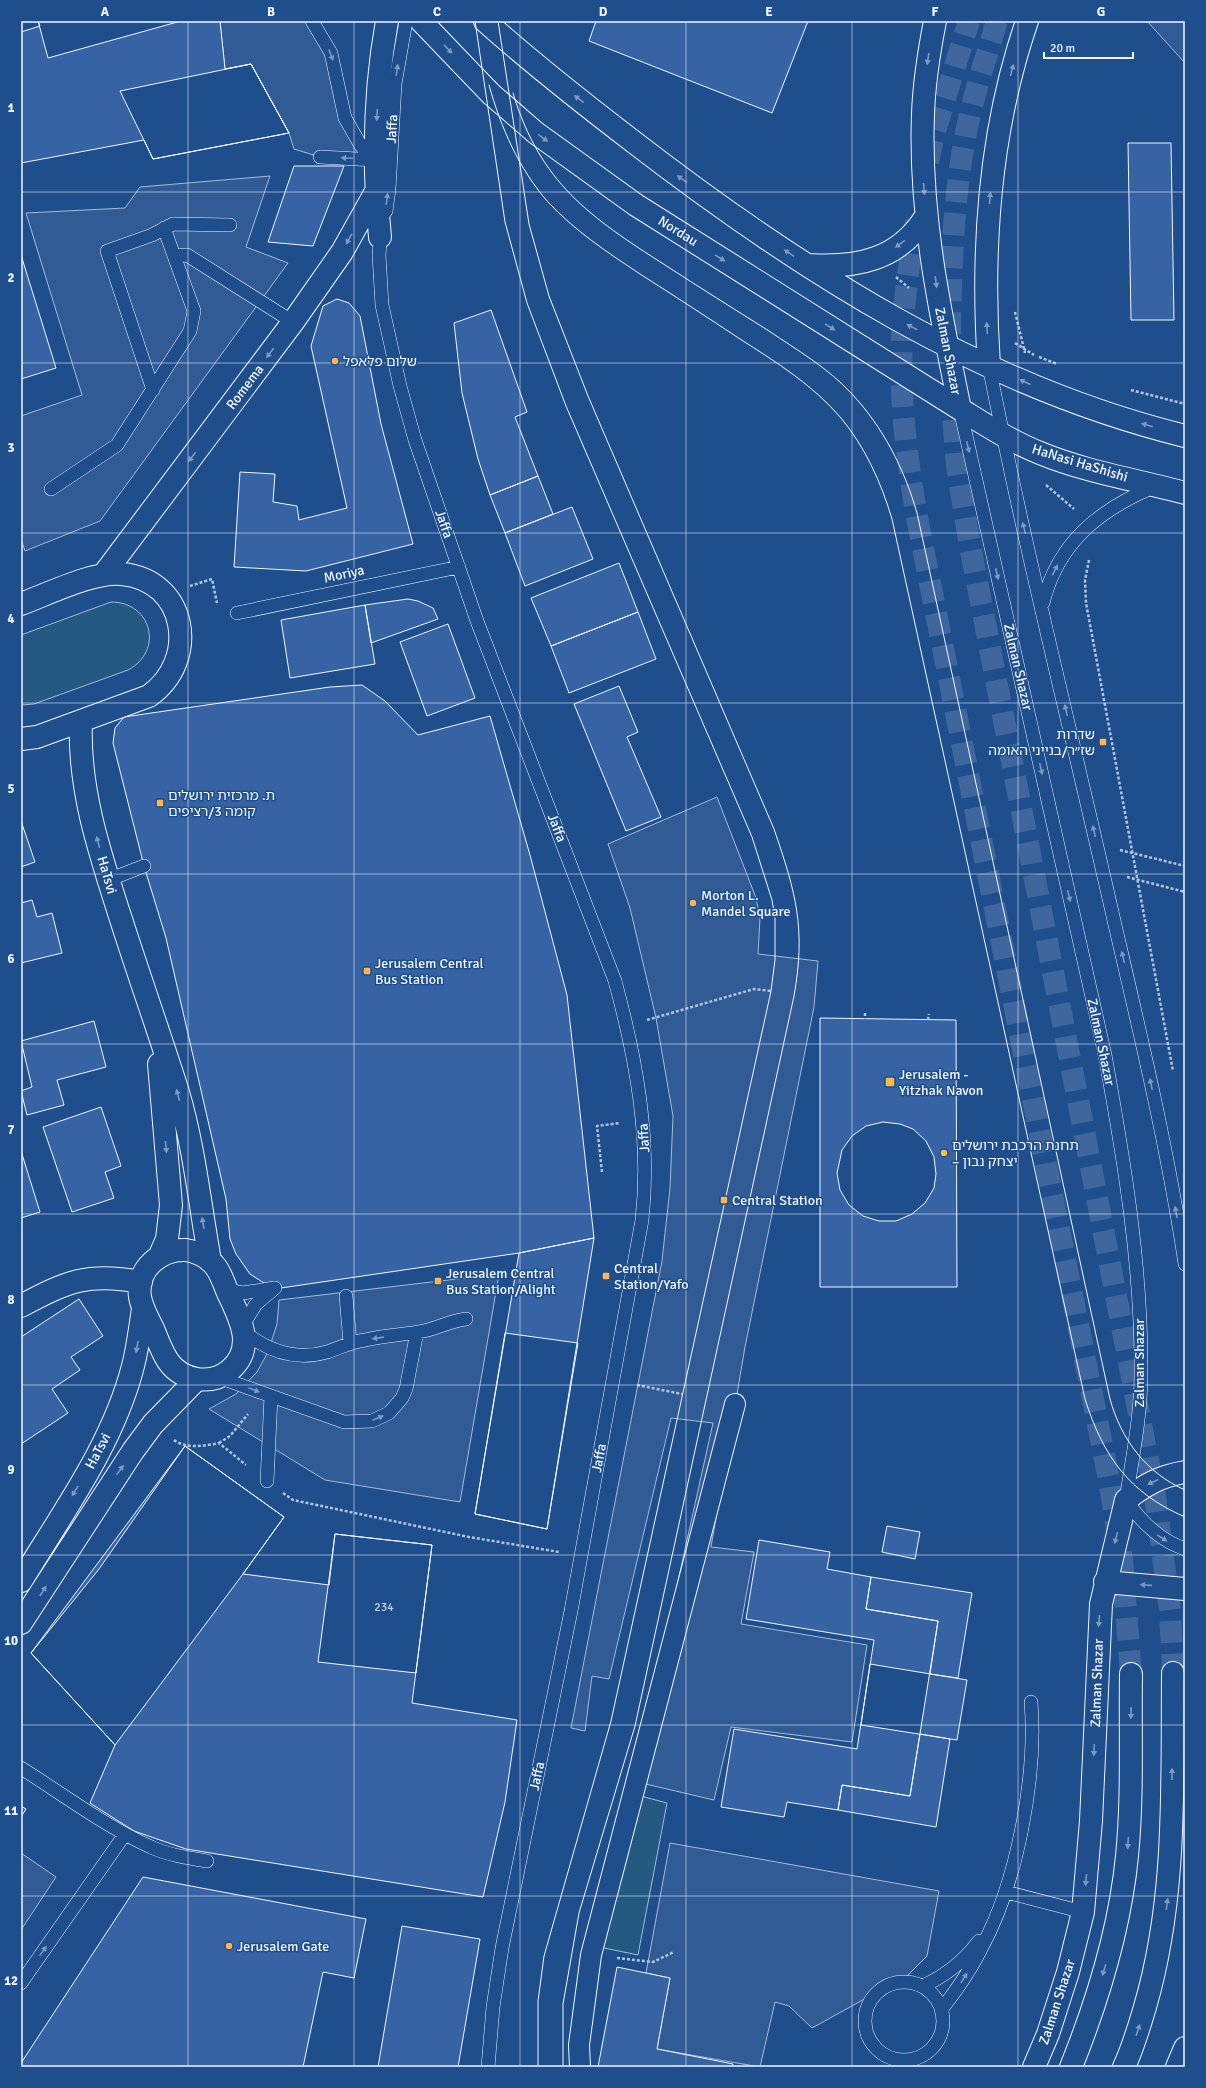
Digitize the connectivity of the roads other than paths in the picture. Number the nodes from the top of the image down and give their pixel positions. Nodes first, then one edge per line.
1 (312, 21) edge
2 (387, 21) edge
3 (406, 21) edge
4 (421, 21) edge
5 (485, 21) edge
6 (935, 21) edge
7 (1026, 21) edge
8 (320, 157) dead end
9 (375, 160) junction
10 (375, 193) junction
11 (926, 216) junction
12 (230, 225) dead end
13 (164, 228) junction
14 (380, 237) junction
15 (174, 256) junction
16 (807, 265) junction
17 (294, 322) junction
18 (946, 345) junction
19 (989, 366) junction
20 (153, 390) junction
21 (960, 409) junction
22 (1003, 436) junction
23 (1185, 436) edge
24 (1158, 486) junction
25 (51, 489) dead end
26 (1185, 493) edge
27 (459, 567) junction
28 (104, 574) junction
29 (21, 604) edge
30 (1042, 607) junction
31 (237, 613) dead end
32 (81, 722) junction
33 (21, 739) edge
34 (144, 866) dead end
35 (108, 880) junction
36 (155, 1025) junction
37 (160, 1255) junction
38 (210, 1261) junction
39 (1185, 1264) edge
40 (141, 1282) junction
41 (227, 1290) junction
42 (346, 1296) dead end
43 (21, 1306) edge
44 (143, 1309) junction
45 (466, 1320) dead end
46 (243, 1328) junction
47 (417, 1332) junction
48 (350, 1343) junction
49 (218, 1377) junction
50 (196, 1380) junction
51 (268, 1395) junction
52 (735, 1404) dead end
53 (1185, 1472) edge
54 (267, 1481) road end
55 (1126, 1500) junction
56 (1185, 1549) edge
57 (21, 1581) edge
58 (1105, 1582) junction
59 (1185, 1589) edge
60 (21, 1624) edge
61 (1173, 1673) tunnel mouth
62 (1131, 1674) tunnel mouth
63 (1032, 1702) dead end
64 (21, 1768) edge
65 (125, 1834) junction
66 (207, 1861) dead end
67 (1006, 1892) junction
68 (1083, 1912) junction
69 (994, 1922) junction
70 (21, 1983) edge
71 (923, 1986) junction
72 (942, 2010) junction
73 (1185, 2048) edge
74 (896, 2063) edge
75 (488, 2066) edge
76 (580, 2067) edge
77 (1034, 2067) edge
78 (1071, 2067) edge
79 (1124, 2067) edge
80 (1177, 2067) edge

1 -> 9 lane
2 -> 9 street, Jaffa
14 -> 3 lane, Jaffa
4 -> 21 street, Nordau
16 -> 5 street
6 -> 11 street, Zalman Shazar
19 -> 7 street
9 -> 8 lane
9 - 10 street, Jaffa
10 - 14 street, Jaffa
10 -> 17 street, Romema
11 -> 16 street
11 -> 18 street, Zalman Shazar
12 - 13 lane
13 - 15 lane
13 - 20 lane
14 - 27 lane, Jaffa
15 - 17 lane
15 - 20 lane
18 -> 16 street
17 -> 28 street, Romema
18 - 19 street
18 - 21 street, Zalman Shazar
19 - 22 lane
23 -> 19 street
20 - 25 lane
21 - 22 street, HaNasi HaShishi
21 -> 55 lane, Zalman Shazar
22 - 24 street, HaNasi HaShishi
30 -> 22 lane
24 - 26 street, HaNasi HaShishi
30 -> 24 lane
27 - 31 lane, Moriya
27 - 75 lane, Jaffa
28 - 29 street
28 - 32 street
39 -> 30 lane
32 - 33 street
35 -> 32 street, HaTsvi
34 - 35 lane
35 - 36 street, HaTsvi
36 -> 37 street, HaTsvi
38 -> 36 street, HaTsvi
37 - 38 street
37 - 40 street
38 - 41 street
40 - 43 street
40 - 44 street
41 - 46 street
41 - 46 lane
42 - 48 lane
44 - 50 street
44 -> 57 street, HaTsvi
45 - 47 lane
46 - 48 lane
46 - 49 street
47 -> 48 lane
51 -> 47 lane
49 - 50 street
49 -> 51 lane
60 -> 50 street, HaTsvi
51 - 54 lane
52 - 76 street
53 -> 55 street
55 -> 56 lane
55 -> 58 street, Zalman Shazar
59 -> 58 street
58 -> 68 street, Zalman Shazar
79 -> 61 street
62 -> 78 street
63 - 67 lane
64 - 65 lane
65 - 66 lane
70 -> 65 lane
67 - 68 lane
67 - 69 lane
68 - 77 street, Zalman Shazar
69 - 71 lane
72 -> 69 lane
71 - 72 lane
71 - 74 lane
72 - 74 lane
73 - 80 street

